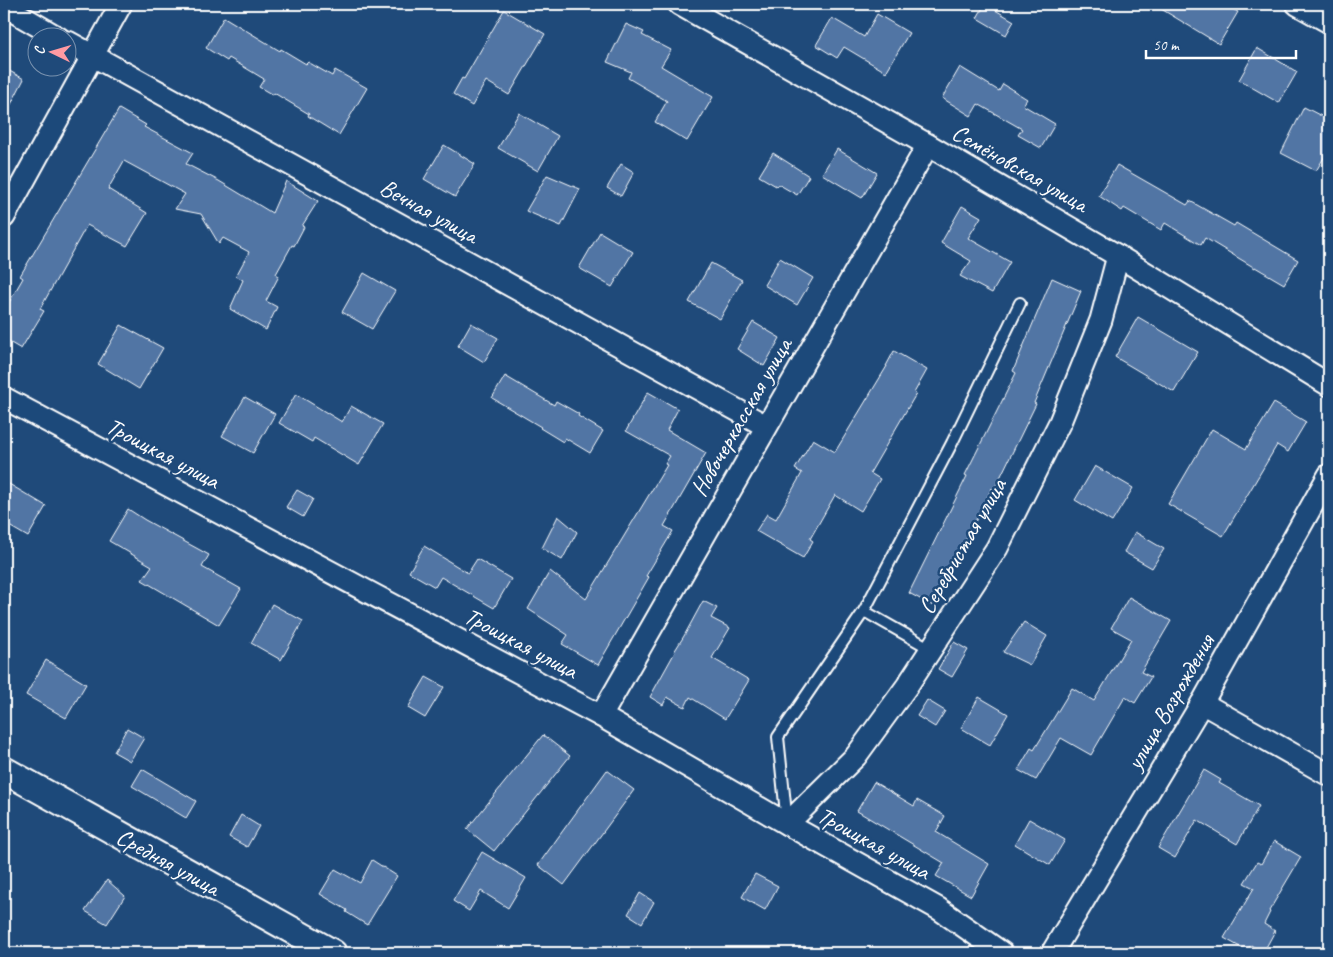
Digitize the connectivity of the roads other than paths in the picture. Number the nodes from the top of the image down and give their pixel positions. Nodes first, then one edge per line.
1 (121, 4) edge
2 (679, 4) edge
3 (1297, 4) edge
4 (4, 6) edge
5 (1329, 22) edge
6 (42, 28) edge
7 (78, 48) edge
8 (92, 56) junction
9 (928, 145) junction
10 (4, 217) edge
11 (1118, 256) junction
12 (1020, 303) dead end
13 (1329, 385) edge
14 (4, 398) edge
15 (766, 426) junction
16 (1329, 474) edge
17 (864, 611) junction
18 (931, 649) junction
19 (1202, 703) junction
20 (601, 716) junction
21 (4, 770) edge
22 (1329, 775) edge
23 (787, 824) junction
24 (333, 953) edge
25 (1002, 953) edge
26 (1052, 953) edge

1 - 8 street
2 - 9 street, Семёновская улица
3 - 5 street
4 - 6 street
7 - 8 street, Вечная улица
8 - 10 street
8 - 15 street, Вечная улица
9 - 11 street, Семёновская улица
9 - 15 street, Новочеркасская улица
11 - 13 street, Семёновская улица
11 - 18 street, Серебристая улица
12 - 17 lane
14 - 20 street, Троицкая улица
15 - 20 street, Новочеркасская улица
16 - 19 street, улица Возрождения
17 - 18 lane
17 - 23 lane
18 - 23 street, Серебристая улица
19 - 22 street
19 - 26 street, улица Возрождения
20 - 23 street, Троицкая улица
21 - 24 street, Средняя улица
23 - 25 street, Троицкая улица

